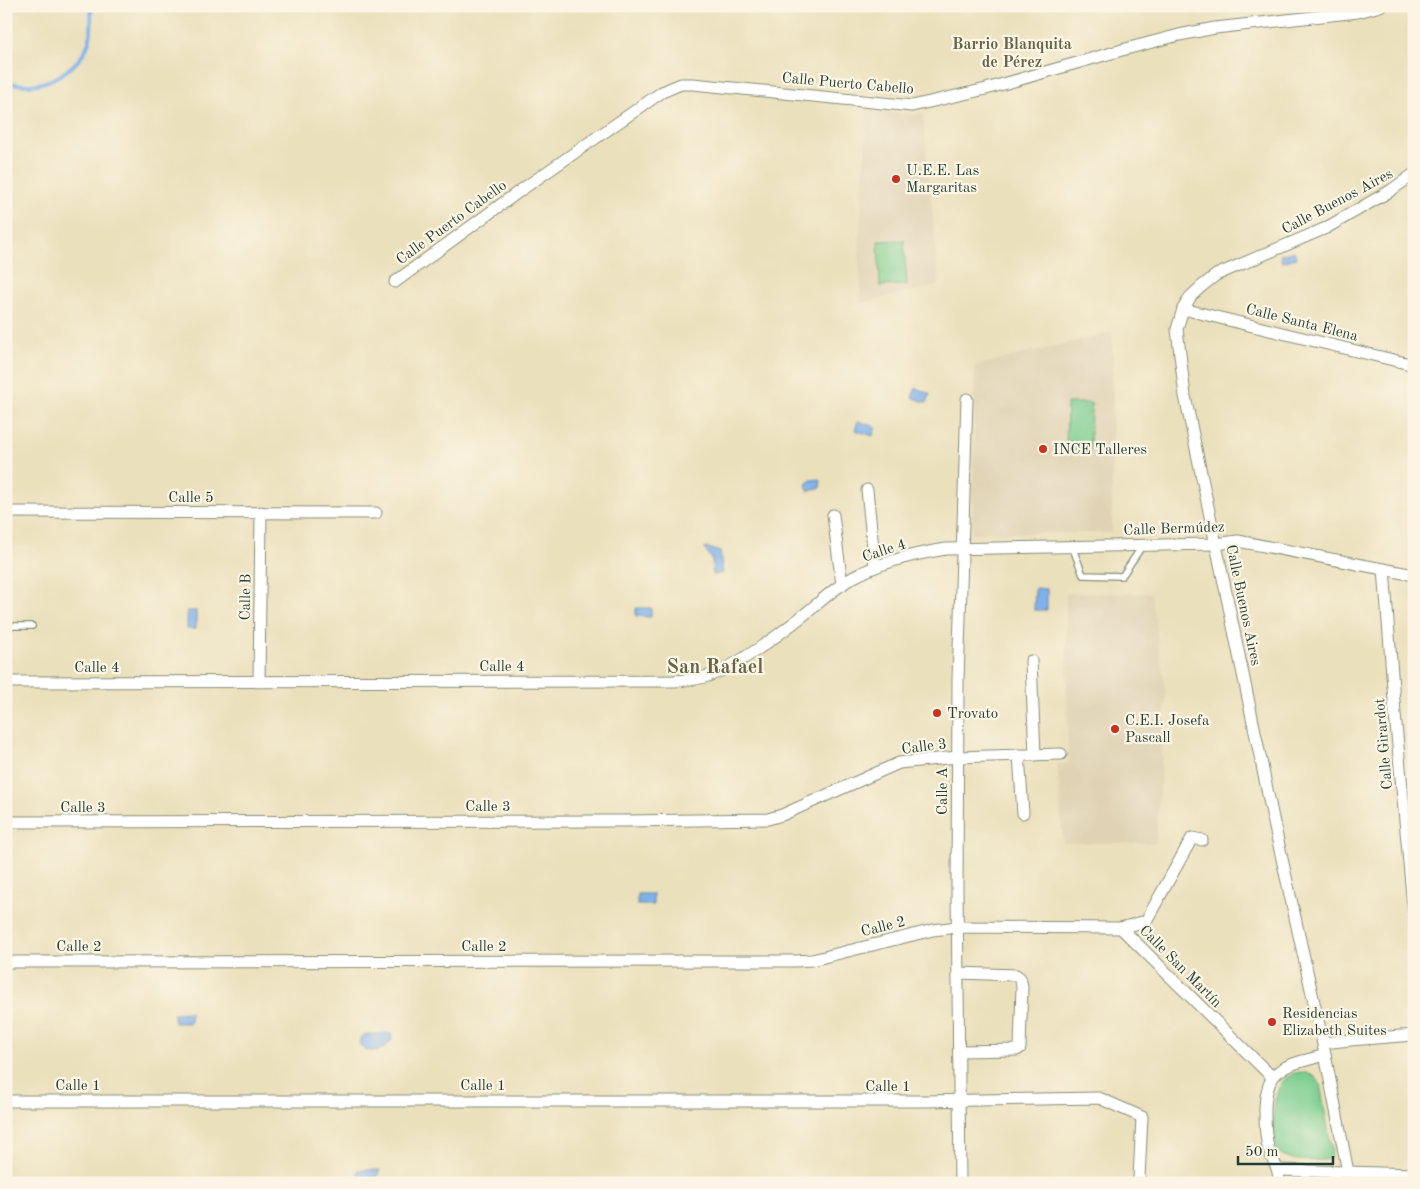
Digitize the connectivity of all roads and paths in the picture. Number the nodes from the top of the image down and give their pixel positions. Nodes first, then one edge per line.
1 (1380, 6) edge
2 (1414, 174) edge
3 (395, 282) dead end
4 (1183, 310) junction
5 (1414, 365) edge
6 (967, 399) dead end
7 (867, 490) dead end
8 (6, 512) edge
9 (261, 512) junction
10 (376, 513) dead end
11 (832, 515) dead end
12 (1216, 544) junction
13 (1143, 545) junction
14 (1072, 546) junction
15 (962, 548) junction
16 (875, 567) junction
17 (1384, 569) junction
18 (1414, 575) edge
19 (842, 584) junction
20 (6, 626) edge
21 (32, 626) dead end
22 (1031, 661) dead end
23 (259, 681) junction
24 (6, 682) edge
25 (1061, 754) dead end
26 (1019, 755) junction
27 (1035, 755) junction
28 (958, 757) junction
29 (1023, 813) dead end
30 (6, 822) edge
31 (1202, 840) dead end
32 (1414, 916) edge
33 (958, 927) junction
34 (1121, 928) junction
35 (6, 962) edge
36 (958, 973) junction
37 (1414, 1035) edge
38 (1324, 1049) junction
39 (959, 1051) junction
40 (1272, 1077) junction
41 (959, 1100) junction
42 (6, 1101) edge
43 (1279, 1170) junction
44 (1348, 1172) junction
45 (1414, 1174) edge
46 (1140, 1178) dead end
47 (960, 1183) edge
48 (1279, 1183) edge

1 - 3 street, Calle Puerto Cabello
2 - 4 street, Calle Buenos Aires
4 - 5 street, Calle Santa Elena
4 - 12 street, Calle Buenos Aires
6 - 15 street, Calle A
7 - 16 street
8 - 9 street, Calle 5
9 - 10 street, Calle 5
9 - 23 street, Calle B
11 - 19 street
12 - 13 street, Calle Bermúdez
12 - 17 street, Calle Bermúdez
12 - 38 street, Calle Buenos Aires
13 - 14 street, Calle Bermúdez
13 - 14 lane
14 - 15 street, Calle Bermúdez
15 - 16 street, Calle 4
15 - 28 street, Calle A
16 - 19 street, Calle 4
17 - 18 street, Calle Bermúdez
17 - 32 street, Calle Girardot
19 - 23 street, Calle 4
20 - 21 lane
22 - 27 street
23 - 24 street, Calle 4
25 - 27 street, Calle 3
26 - 27 street, Calle 3
26 - 28 street, Calle 3
26 - 29 street
28 - 30 street, Calle 3
28 - 33 street, Calle A
31 - 34 street
33 - 34 street, Calle San Martín
33 - 35 street, Calle 2
33 - 36 street, Calle A
34 - 40 street, Calle San Martín
36 - 39 street, Calle A
36 - 39 street
37 - 38 street
38 - 40 street
38 - 44 street, Calle Buenos Aires
39 - 41 street, Calle A
40 - 43 street
41 - 42 street, Calle 1
41 - 46 street, Calle 1
41 - 47 street, Calle A
43 - 44 street
43 - 48 street
44 - 45 street

